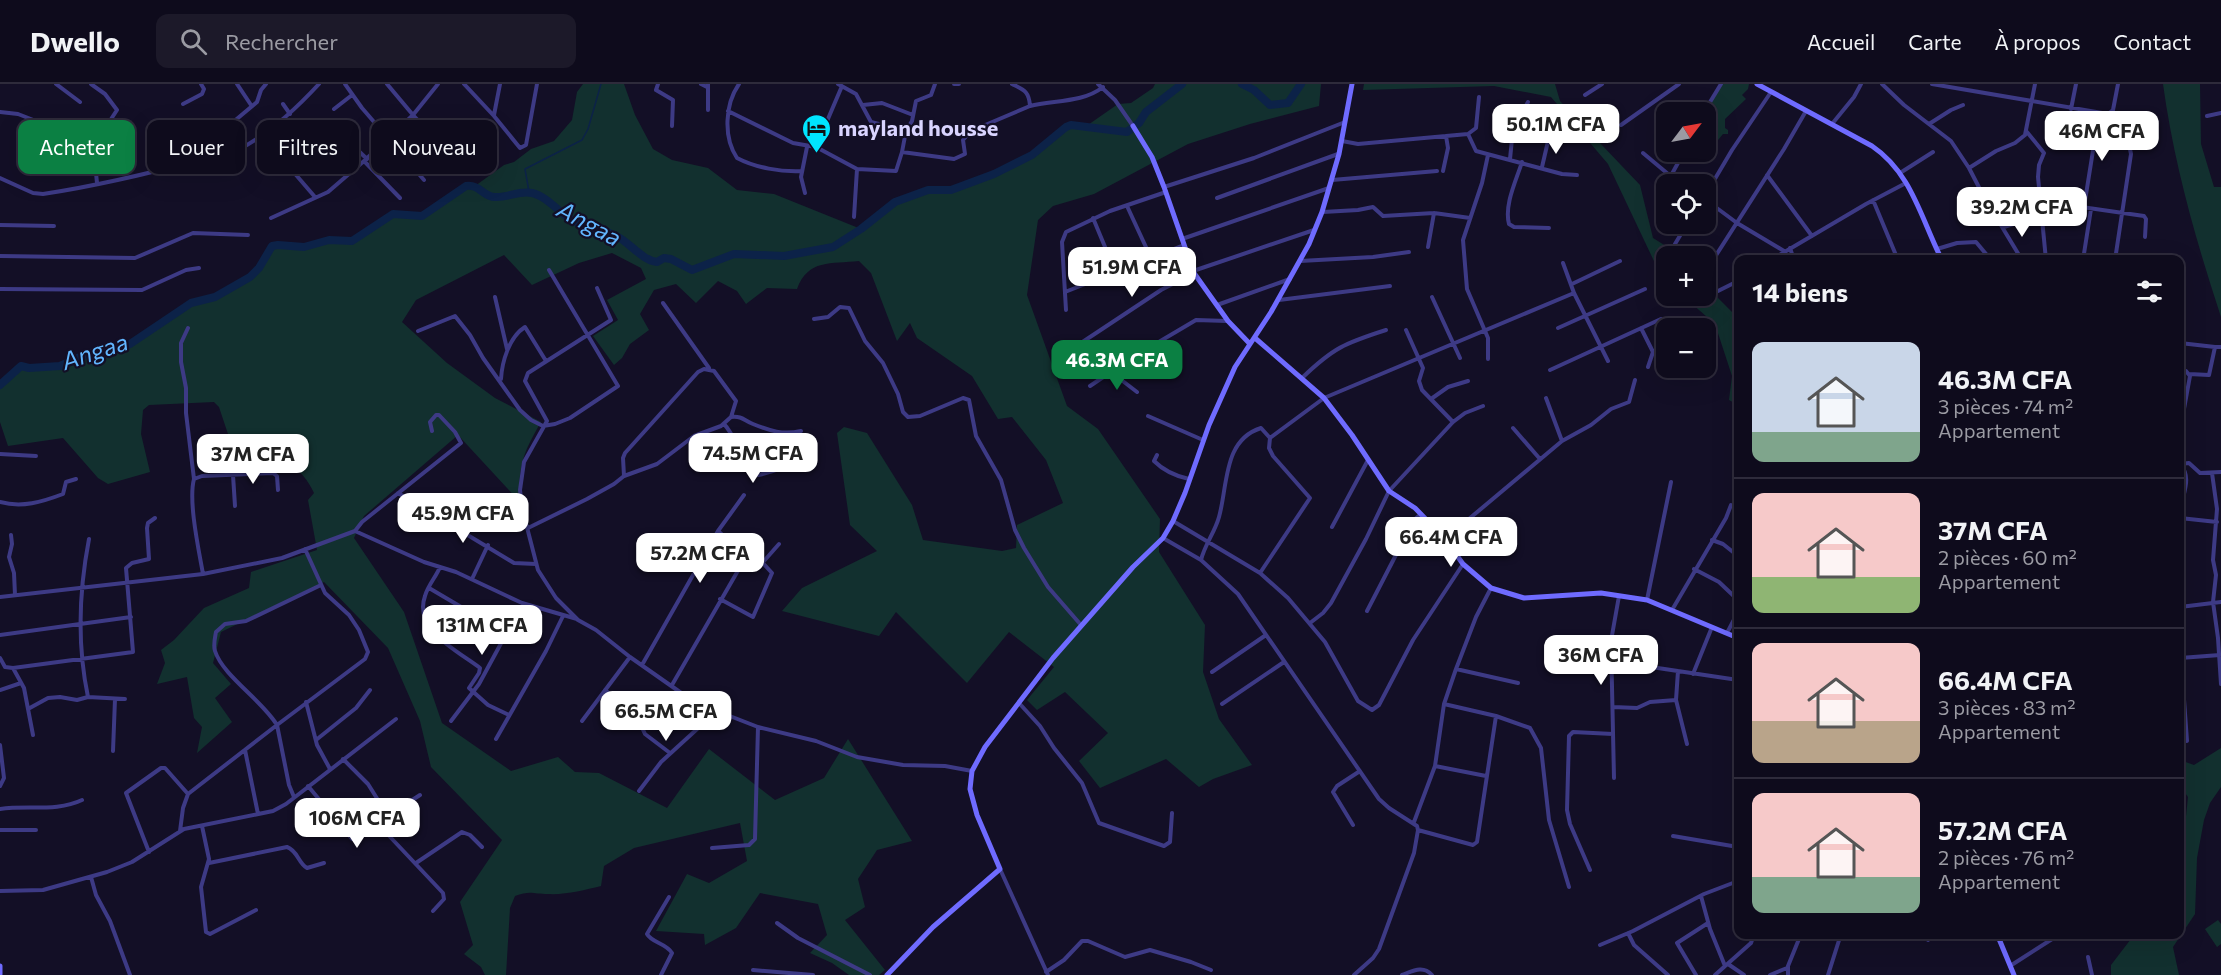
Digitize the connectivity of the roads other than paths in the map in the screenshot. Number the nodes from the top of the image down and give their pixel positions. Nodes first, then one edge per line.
1 (56, 84) edge
2 (91, 84) edge
3 (201, 84) edge
4 (237, 84) edge
5 (267, 84) edge
6 (320, 84) edge
7 (345, 84) edge
8 (387, 84) edge
9 (438, 84) edge
10 (464, 84) edge
11 (500, 84) edge
12 (537, 84) edge
13 (658, 84) edge
14 (700, 84) edge
15 (739, 84) edge
16 (935, 84) edge
17 (954, 84) edge
18 (959, 84) edge
19 (1012, 84) edge
20 (1098, 84) edge
21 (1352, 84) edge
22 (1602, 84) edge
23 (1679, 84) edge
24 (1721, 84) edge
25 (1756, 84) edge
26 (1861, 84) edge
27 (1882, 84) edge
28 (1932, 84) edge
29 (2035, 84) edge
30 (2076, 84) edge
31 (2118, 84) edge
32 (707, 85) edge
33 (840, 85) edge
34 (848, 86) edge
35 (1958, 86) edge
36 (1102, 87) junction
37 (1771, 92) junction
38 (1585, 94) dead end
39 (352, 95) junction
40 (1479, 97) dead end
41 (80, 102) dead end
42 (1528, 102) dead end
43 (1710, 102) edge
44 (2033, 102) junction
45 (183, 104) dead end
46 (284, 104) dead end
47 (251, 105) junction
48 (863, 105) junction
49 (1963, 105) dead end
50 (1030, 106) junction
51 (334, 109) dead end
52 (2071, 109) junction
53 (708, 110) dead end
54 (728, 111) junction
55 (1806, 111) junction
56 (0, 112) edge
57 (2099, 113) junction
58 (2221, 113) edge
59 (290, 114) junction
60 (412, 115) junction
61 (913, 115) junction
62 (494, 116) junction
63 (2207, 117) dead end
64 (33, 120) edge
65 (110, 120) edge
66 (236, 120) edge
67 (373, 120) edge
68 (407, 120) edge
69 (417, 120) edge
70 (1346, 122) junction
71 (1832, 124) junction
72 (1929, 124) junction
73 (1621, 125) dead end
74 (672, 126) dead end
75 (1133, 126) joint
76 (906, 131) junction
77 (2096, 131) junction
78 (2027, 132) junction
79 (1468, 134) junction
80 (1446, 136) junction
81 (1549, 137) dead end
82 (1342, 141) junction
83 (245, 146) edge
84 (807, 147) junction
85 (816, 147) junction
86 (902, 152) junction
87 (1933, 152) dead end
88 (1643, 153) dead end
89 (359, 154) edge
90 (371, 154) edge
91 (1339, 154) junction
92 (1488, 155) junction
93 (1510, 159) junction
94 (365, 160) junction
95 (1522, 162) junction
96 (1542, 167) junction
97 (1969, 168) junction
98 (857, 169) junction
99 (802, 171) junction
100 (1437, 171) dead end
101 (1443, 171) dead end
102 (1900, 173) junction
103 (96, 174) edge
104 (148, 174) edge
105 (295, 174) edge
106 (419, 174) edge
107 (1667, 174) edge
108 (1577, 175) dead end
109 (1767, 175) junction
110 (0, 178) edge
111 (1716, 178) edge
112 (424, 180) dead end
113 (1332, 180) junction
114 (96, 183) junction
115 (1907, 183) junction
116 (1329, 188) junction
117 (1165, 189) junction
118 (805, 193) dead end
119 (315, 197) junction
120 (400, 198) dead end
121 (1217, 198) dead end
122 (1873, 200) junction
123 (2040, 201) junction
124 (1127, 206) junction
125 (1716, 207) edge
126 (2084, 207) junction
127 (2091, 208) junction
128 (1322, 212) junction
129 (1434, 213) junction
130 (2122, 213) junction
131 (2042, 215) junction
132 (854, 217) dead end
133 (271, 218) dead end
134 (1093, 218) junction
135 (1470, 218) junction
136 (1737, 223) junction
137 (0, 225) edge
138 (54, 226) dead end
139 (2004, 227) junction
140 (1549, 228) dead end
141 (1314, 230) junction
142 (1681, 234) edge
143 (248, 235) dead end
144 (1812, 236) junction
145 (2145, 237) dead end
146 (1183, 242) junction
147 (1675, 244) dead end
148 (1428, 247) dead end
149 (1790, 248) junction
150 (1937, 249) junction
151 (1784, 251) junction
152 (1409, 252) dead end
153 (1716, 255) edge
154 (1778, 255) edge
155 (1792, 255) edge
156 (1896, 255) edge
157 (1940, 255) edge
158 (1988, 255) edge
159 (2019, 255) edge
160 (2046, 255) edge
161 (2084, 255) edge
162 (2116, 255) edge
163 (0, 256) edge
164 (1150, 258) junction
165 (1299, 261) junction
166 (1620, 261) dead end
167 (1563, 263) dead end
168 (199, 268) dead end
169 (549, 270) dead end
170 (1115, 271) junction
171 (1194, 272) junction
172 (1290, 279) junction
173 (1734, 283) edge
174 (1572, 284) junction
175 (1390, 286) dead end
176 (597, 288) dead end
177 (0, 289) edge
178 (1645, 289) dead end
179 (1719, 291) dead end
180 (1065, 292) junction
181 (1574, 293) junction
182 (495, 297) dead end
183 (1432, 297) dead end
184 (1279, 300) junction
185 (663, 303) dead end
186 (1217, 305) junction
187 (1066, 310) dead end
188 (1584, 316) junction
189 (814, 319) dead end
190 (1228, 321) junction
191 (1656, 321) edge
192 (188, 328) dead end
193 (1558, 328) dead end
194 (1641, 328) junction
195 (1386, 330) dead end
196 (1406, 330) dead end
197 (1484, 330) junction
198 (418, 331) dead end
199 (589, 335) junction
200 (1255, 338) junction
201 (1081, 343) dead end
202 (1453, 343) junction
203 (1250, 344) junction
204 (2184, 344) edge
205 (1600, 346) junction
206 (2215, 347) junction
207 (2221, 347) edge
208 (507, 350) junction
209 (1656, 351) edge
210 (1653, 352) junction
211 (1460, 358) dead end
212 (1420, 359) junction
213 (1488, 359) dead end
214 (546, 361) junction
215 (1608, 361) dead end
216 (1648, 367) dead end
217 (709, 369) junction
218 (1550, 370) dead end
219 (2184, 371) edge
220 (1111, 372) junction
221 (2189, 374) junction
222 (1302, 378) junction
223 (501, 380) junction
224 (1635, 380) dead end
225 (1468, 381) dead end
226 (1090, 386) dead end
227 (1137, 392) dead end
228 (1546, 398) dead end
229 (1324, 399) junction
230 (1431, 399) junction
231 (1483, 406) dead end
232 (2184, 412) edge
233 (1148, 416) dead end
234 (731, 417) junction
235 (1453, 422) junction
236 (724, 424) junction
237 (543, 426) junction
238 (1513, 428) dead end
239 (432, 431) dead end
240 (801, 431) dead end
241 (1270, 438) junction
242 (1203, 441) junction
243 (1562, 441) junction
244 (0, 454) edge
245 (810, 455) dead end
246 (1157, 455) dead end
247 (36, 456) dead end
248 (1540, 459) junction
249 (1368, 460) junction
250 (2184, 464) edge
251 (2221, 472) edge
252 (2212, 473) junction
253 (233, 474) junction
254 (624, 476) junction
255 (76, 479) dead end
256 (194, 479) junction
257 (1189, 479) junction
258 (1671, 482) dead end
259 (278, 490) dead end
260 (1389, 491) junction
261 (398, 493) junction
262 (744, 495) dead end
263 (0, 502) edge
264 (1731, 505) dead end
265 (236, 506) dead end
266 (1421, 514) junction
267 (2184, 517) edge
268 (155, 518) dead end
269 (1173, 521) junction
270 (2217, 522) junction
271 (1332, 527) dead end
272 (528, 528) junction
273 (355, 531) junction
274 (718, 531) junction
275 (11, 535) dead end
276 (1163, 538) junction
277 (89, 539) dead end
278 (1445, 539) junction
279 (1712, 540) junction
280 (1208, 542) junction
281 (779, 544) dead end
282 (488, 546) junction
283 (305, 549) junction
284 (1734, 553) edge
285 (747, 555) junction
286 (1201, 560) junction
287 (762, 562) junction
288 (536, 564) junction
289 (1464, 564) junction
290 (440, 567) junction
291 (1694, 569) junction
292 (1260, 573) junction
293 (203, 574) junction
294 (472, 579) junction
295 (127, 583) junction
296 (321, 585) junction
297 (81, 588) junction
298 (429, 588) junction
299 (1491, 588) junction
300 (15, 595) junction
301 (1619, 595) junction
302 (1734, 596) edge
303 (0, 597) edge
304 (720, 600) junction
305 (1647, 600) junction
306 (2213, 602) junction
307 (2221, 602) edge
308 (528, 605) junction
309 (2184, 606) edge
310 (1672, 610) junction
311 (1367, 611) dead end
312 (563, 616) junction
313 (131, 617) junction
314 (578, 620) junction
315 (1734, 620) edge
316 (1310, 623) junction
317 (82, 624) junction
318 (1081, 625) junction
319 (1713, 626) junction
320 (1727, 633) junction
321 (507, 634) junction
322 (0, 635) edge
323 (1266, 635) junction
324 (1734, 636) edge
325 (2220, 655) edge
326 (630, 657) junction
327 (0, 658) edge
328 (2184, 658) edge
329 (82, 659) junction
330 (1611, 661) junction
331 (1284, 662) junction
332 (642, 665) junction
333 (13, 668) junction
334 (1456, 669) junction
335 (1678, 671) junction
336 (1212, 672) dead end
337 (1693, 674) junction
338 (1734, 679) edge
339 (21, 683) junction
340 (1518, 683) dead end
341 (2221, 684) edge
342 (672, 685) junction
343 (0, 690) edge
344 (370, 690) dead end
345 (605, 690) junction
346 (473, 692) junction
347 (88, 697) junction
348 (115, 699) junction
349 (125, 699) dead end
350 (1676, 700) junction
351 (306, 702) junction
352 (1019, 702) junction
353 (1222, 704) dead end
354 (1444, 704) junction
355 (2184, 705) edge
356 (1613, 707) junction
357 (28, 709) junction
358 (713, 709) junction
359 (509, 715) junction
360 (1496, 716) junction
361 (396, 720) dead end
362 (451, 721) dead end
363 (582, 721) dead end
364 (277, 725) junction
365 (758, 727) junction
366 (1613, 734) junction
367 (33, 735) dead end
368 (496, 739) dead end
369 (316, 740) junction
370 (2187, 741) dead end
371 (1687, 744) dead end
372 (0, 745) edge
373 (245, 750) junction
374 (113, 751) dead end
375 (670, 753) junction
376 (343, 759) junction
377 (1435, 766) junction
378 (330, 769) junction
379 (972, 771) junction
380 (1360, 771) junction
381 (1486, 776) junction
382 (1614, 778) dead end
383 (0, 786) edge
384 (308, 786) junction
385 (639, 791) dead end
386 (188, 794) junction
387 (420, 795) dead end
388 (294, 797) junction
389 (82, 800) dead end
390 (0, 809) edge
391 (1172, 813) dead end
392 (258, 814) junction
393 (388, 816) junction
394 (1414, 822) junction
395 (377, 823) junction
396 (1353, 825) dead end
397 (202, 826) junction
398 (0, 830) edge
399 (36, 830) dead end
400 (1418, 830) junction
401 (180, 831) junction
402 (1673, 836) dead end
403 (482, 847) dead end
404 (1734, 847) edge
405 (712, 848) dead end
406 (149, 852) junction
407 (209, 863) junction
408 (324, 863) dead end
409 (416, 863) junction
410 (1000, 869) junction
411 (1590, 870) dead end
412 (91, 877) junction
413 (1734, 883) edge
414 (1569, 887) dead end
415 (0, 891) edge
416 (1701, 896) junction
417 (669, 897) dead end
418 (256, 910) dead end
419 (433, 911) dead end
420 (777, 923) dead end
421 (1708, 923) junction
422 (1628, 933) junction
423 (1752, 939) edge
424 (1799, 939) edge
425 (1839, 939) edge
426 (1999, 939) edge
427 (2052, 939) edge
428 (1600, 945) dead end
429 (2088, 957) dead end
430 (1726, 965) junction
431 (0, 966) edge
432 (2010, 966) junction
433 (1788, 967) junction
434 (753, 970) dead end
435 (1211, 970) dead end
436 (1047, 973) edge
437 (0, 974) edge
438 (795, 974) edge
439 (130, 975) edge
440 (661, 975) edge
441 (813, 975) edge
442 (870, 975) edge
443 (887, 975) edge
444 (1354, 975) edge
445 (1402, 975) edge
446 (1432, 975) edge
447 (1668, 975) edge
448 (1696, 975) edge
449 (1715, 975) edge
450 (1744, 975) edge
451 (1770, 975) edge
452 (1788, 975) edge
453 (1828, 975) edge
454 (2014, 975) edge
455 (2092, 975) edge

1 - 41 street
2 - 65 street
3 - 45 street
4 - 47 street
5 - 47 street
6 - 59 street
7 - 39 street
8 - 60 street
9 - 60 street
10 - 62 street
11 - 62 street
12 - 62 street
13 - 74 street
14 - 32 street
15 - 54 street
16 - 61 street
17 - 18 street
19 - 50 street
20 - 36 street
21 - 70 street
22 - 38 street
23 - 73 street
24 - 43 street
25 - 37 street
26 - 71 street
27 - 72 street
28 - 35 street
29 - 44 street
30 - 52 street
31 - 57 street
32 - 53 street
33 - 34 street
33 - 85 street
34 - 48 street
35 - 44 street
36 - 50 street
36 - 75 street
37 - 55 street
37 - 111 street
39 - 51 street
39 - 67 street
40 - 79 street
42 - 93 street
44 - 52 street
44 - 78 street
46 - 59 street
47 - 66 street
48 - 61 street
48 - 76 street
49 - 72 street
50 - 86 street
52 - 57 street
54 - 84 street
54 - 99 street
55 - 71 street
55 - 109 street
56 - 64 street
57 - 77 street
58 - 63 street
59 - 83 street
60 - 68 street
60 - 69 street
61 - 76 street
70 - 82 street
70 - 117 street
71 - 102 street
72 - 97 street
75 - 117 street
76 - 86 street
77 - 126 street
77 - 130 street
78 - 97 street
78 - 123 street
79 - 80 street
79 - 92 street
80 - 82 street
80 - 101 street
81 - 96 street
82 - 91 street
84 - 85 street
84 - 99 street
85 - 98 street
86 - 98 street
87 - 102 street
88 - 107 street
89 - 94 street
90 - 94 street
91 - 113 street
91 - 121 street
92 - 93 street
92 - 135 street
93 - 95 street
94 - 119 street
94 - 120 street
95 - 96 street
95 - 140 street
96 - 108 street
97 - 139 street
98 - 132 street
99 - 118 street
100 - 113 street
102 - 115 street
103 - 114 street
104 - 114 street
105 - 119 street
106 - 112 street
109 - 136 street
109 - 144 street
110 - 114 street
113 - 116 street
115 - 122 street
115 - 150 street
116 - 128 street
116 - 146 street
117 - 124 street
117 - 146 street
119 - 133 street
122 - 144 street
122 - 156 street
123 - 126 street
123 - 131 street
124 - 134 street
124 - 164 street
125 - 136 street
126 - 127 street
127 - 130 street
127 - 161 street
128 - 129 street
128 - 141 street
129 - 135 street
129 - 148 street
130 - 145 street
130 - 162 street
131 - 139 street
131 - 160 street
134 - 170 street
134 - 180 street
135 - 197 street
136 - 151 street
136 - 153 street
137 - 138 street
139 - 159 street
141 - 165 street
141 - 171 street
142 - 147 street
143 - 163 street
144 - 149 street
146 - 164 street
146 - 171 street
149 - 151 street
149 - 155 street
150 - 157 street
150 - 158 street
151 - 154 street
152 - 165 street
164 - 170 street
165 - 172 street
166 - 174 street
167 - 174 street
168 - 177 street
169 - 199 street
170 - 180 street
171 - 186 street
171 - 201 street
172 - 184 street
172 - 186 street
173 - 179 street
174 - 181 street
175 - 184 street
176 - 199 street
178 - 188 street
180 - 187 street
181 - 188 street
181 - 197 street
182 - 208 street
183 - 202 street
184 - 200 street
185 - 217 street
186 - 190 street
188 - 193 street
188 - 205 street
189 - 318 street
190 - 203 street
190 - 220 street
191 - 194 street
192 - 256 street
194 - 205 street
194 - 210 street
195 - 222 street
196 - 212 street
197 - 202 street
197 - 213 street
198 - 223 street
199 - 214 street
199 - 237 street
200 - 203 street
200 - 222 street
202 - 211 street
202 - 212 street
203 - 242 street
204 - 206 street
205 - 215 street
205 - 218 street
206 - 207 street
206 - 221 street
208 - 214 street
208 - 223 street
209 - 210 street
210 - 216 street
212 - 229 street
212 - 230 street
214 - 237 street
217 - 234 street
217 - 254 street
219 - 221 street
220 - 226 street
220 - 227 street
221 - 232 street
222 - 229 street
223 - 237 street
224 - 243 street
225 - 230 street
228 - 243 street
229 - 241 street
229 - 249 street
230 - 235 street
231 - 235 street
233 - 242 street
234 - 236 street
234 - 240 street
235 - 260 street
236 - 245 street
236 - 254 street
237 - 272 street
238 - 248 street
239 - 261 street
241 - 280 street
241 - 292 street
242 - 257 street
243 - 248 street
244 - 247 street
246 - 257 street
248 - 278 street
249 - 260 street
249 - 271 street
250 - 252 street
251 - 252 street
252 - 270 street
253 - 256 street
253 - 259 street
253 - 265 street
254 - 272 street
255 - 263 street
256 - 293 street
257 - 269 street
258 - 305 street
260 - 266 street
260 - 316 street
261 - 273 street
261 - 282 street
262 - 274 street
264 - 279 street
266 - 278 street
266 - 311 street
267 - 270 street
268 - 295 street
269 - 276 street
269 - 280 street
270 - 306 street
272 - 288 street
273 - 283 street
273 - 290 street
274 - 285 street
274 - 332 street
275 - 300 street
276 - 286 street
276 - 318 street
277 - 297 street
278 - 289 street
279 - 284 street
279 - 291 street
280 - 286 street
280 - 292 street
281 - 287 street
282 - 288 street
282 - 294 street
283 - 293 street
283 - 296 street
285 - 287 street
285 - 304 street
286 - 323 street
287 - 304 street
288 - 314 street
289 - 299 street
289 - 316 street
290 - 294 street
290 - 298 street
291 - 302 street
291 - 310 street
292 - 316 street
293 - 295 street
294 - 308 street
295 - 297 street
295 - 313 street
296 - 351 street
296 - 364 street
297 - 300 street
297 - 317 street
298 - 321 street
298 - 346 street
299 - 301 street
299 - 334 street
300 - 303 street
301 - 305 street
301 - 330 street
304 - 342 street
305 - 310 street
306 - 307 street
306 - 309 street
306 - 325 street
308 - 312 street
308 - 321 street
310 - 319 street
312 - 314 street
312 - 359 street
313 - 317 street
313 - 329 street
314 - 326 street
315 - 320 street
317 - 322 street
317 - 329 street
318 - 352 street
319 - 320 street
319 - 337 street
320 - 324 street
321 - 346 street
323 - 331 street
323 - 336 street
325 - 328 street
325 - 341 street
326 - 332 street
326 - 345 street
327 - 333 street
329 - 333 street
329 - 347 street
330 - 335 street
330 - 356 street
331 - 353 street
331 - 380 street
332 - 342 street
333 - 339 street
334 - 340 street
334 - 354 street
335 - 337 street
335 - 350 street
337 - 338 street
339 - 343 street
339 - 357 street
342 - 358 street
344 - 369 street
345 - 363 street
345 - 375 street
346 - 359 street
346 - 362 street
347 - 348 street
347 - 357 street
348 - 349 street
348 - 374 street
350 - 356 street
350 - 371 street
351 - 364 street
351 - 369 street
352 - 379 street
352 - 391 street
354 - 360 street
354 - 377 street
355 - 370 street
356 - 366 street
357 - 367 street
358 - 365 street
358 - 375 street
359 - 368 street
360 - 381 street
360 - 414 street
361 - 376 street
364 - 373 street
364 - 388 street
365 - 379 street
365 - 405 street
366 - 382 street
366 - 411 street
369 - 378 street
372 - 383 street
373 - 386 street
373 - 392 street
375 - 385 street
376 - 378 street
376 - 393 street
377 - 381 street
377 - 394 street
378 - 384 street
379 - 410 street
380 - 394 street
380 - 396 street
381 - 400 street
384 - 388 street
384 - 395 street
386 - 401 street
386 - 406 street
387 - 393 street
388 - 392 street
389 - 390 street
392 - 397 street
393 - 395 street
394 - 400 street
395 - 409 street
397 - 401 street
397 - 407 street
398 - 399 street
400 - 444 street
401 - 406 street
402 - 404 street
403 - 409 street
406 - 412 street
407 - 408 street
407 - 418 street
409 - 419 street
410 - 436 street
410 - 443 street
412 - 415 street
412 - 439 street
413 - 416 street
416 - 421 street
416 - 422 street
417 - 440 street
420 - 442 street
421 - 430 street
421 - 448 street
422 - 428 street
422 - 447 street
423 - 430 street
424 - 433 street
425 - 453 street
426 - 432 street
427 - 432 street
429 - 455 street
430 - 449 street
430 - 450 street
431 - 437 street
432 - 454 street
433 - 451 street
433 - 452 street
434 - 438 street
435 - 436 street
438 - 441 street
445 - 446 street

